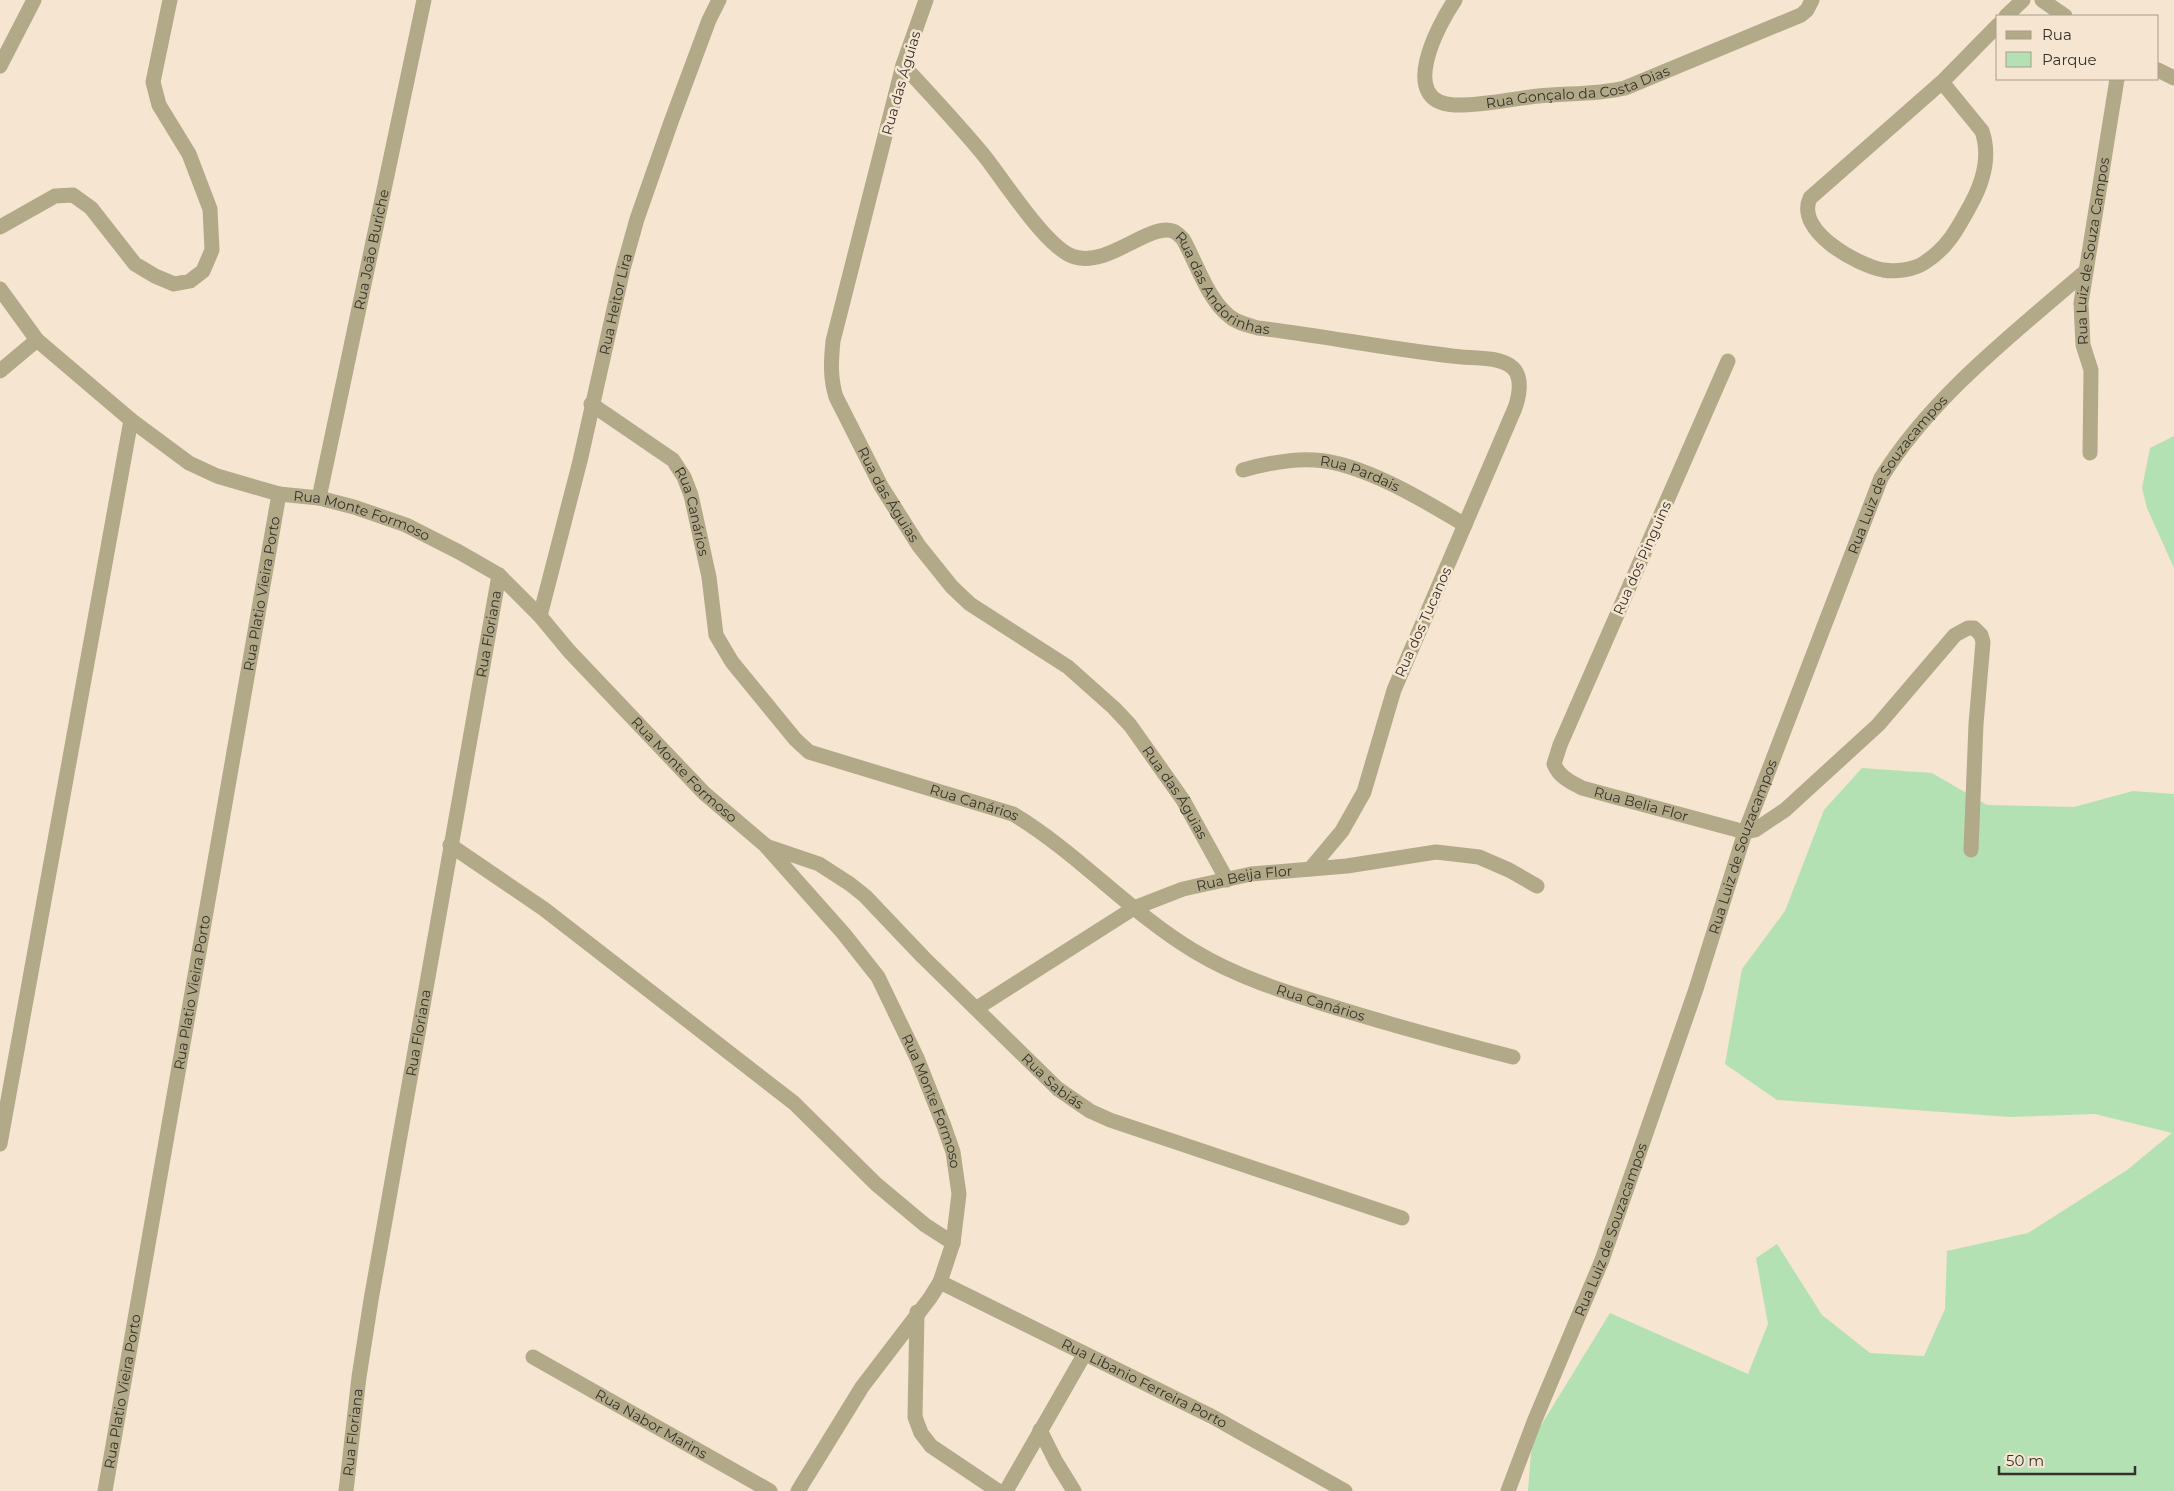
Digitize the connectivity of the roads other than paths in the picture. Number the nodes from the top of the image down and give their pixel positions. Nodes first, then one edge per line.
1 (34, 0) edge
2 (170, 0) edge
3 (424, 0) edge
4 (719, 0) edge
5 (926, 0) edge
6 (1455, 0) edge
7 (1812, 0) edge
8 (2022, 0) edge
9 (2042, 0) edge
10 (2007, 15) edge
11 (2064, 15) edge
12 (1996, 27) edge
13 (904, 65) junction
14 (0, 66) edge
15 (2159, 70) edge
16 (2174, 78) edge
17 (2117, 80) edge
18 (1942, 82) junction
19 (0, 228) edge
20 (2086, 271) junction
21 (0, 289) edge
22 (37, 340) junction
23 (1728, 361) dead end
24 (1514, 369) joint
25 (0, 371) edge
26 (592, 404) junction
27 (131, 420) junction
28 (2090, 453) dead end
29 (1243, 470) dead end
30 (279, 494) junction
31 (319, 498) junction
32 (1466, 526) junction
33 (499, 575) junction
34 (540, 616) junction
35 (1556, 755) joint
36 (1745, 832) junction
37 (450, 845) junction
38 (765, 845) junction
39 (1971, 850) dead end
40 (1311, 868) junction
41 (1227, 880) junction
42 (1537, 886) dead end
43 (1134, 908) junction
44 (977, 1008) junction
45 (1513, 1057) dead end
46 (0, 1144) edge
47 (1402, 1218) dead end
48 (953, 1243) junction
49 (940, 1282) junction
50 (917, 1312) junction
51 (1084, 1355) junction
52 (533, 1357) dead end
53 (1040, 1430) junction
54 (105, 1491) edge
55 (346, 1491) edge
56 (770, 1491) edge
57 (798, 1491) edge
58 (998, 1491) edge
59 (1006, 1491) edge
60 (1074, 1491) edge
61 (1345, 1491) edge
62 (1508, 1491) edge

1 - 14 street
2 - 19 street
3 - 31 street, Rua João Buriche
4 - 26 street, Rua Heitor Lira
5 - 13 street, Rua das Águias
6 - 7 street, Rua Gonçalo da Costa Dias
8 - 10 street
9 - 11 street
12 - 18 street
13 - 24 street, Rua das Andorinhas
13 - 41 street, Rua das Águias
15 - 16 street
17 - 20 street, Rua Luiz de Souza Campos
18 - 18 street
20 - 28 street, Rua Luiz de Souza Campos
20 - 36 street, Rua Luiz de Souzacampos
21 - 22 street, Rua Monte Formoso
22 - 25 street
22 - 27 street, Rua Monte Formoso
23 - 35 street, Rua dos Pinguins
24 - 32 street, Rua dos Tucanos
26 - 34 street, Rua Heitor Lira
26 - 43 street, Rua Canários
27 - 30 street, Rua Monte Formoso
27 - 46 street
29 - 32 street, Rua Pardais
30 - 31 street, Rua Monte Formoso
30 - 54 street, Rua Platio Vieira Porto
31 - 33 street, Rua Monte Formoso
32 - 40 street, Rua dos Tucanos
33 - 34 street, Rua Monte Formoso
33 - 37 street, Rua Floriana
34 - 38 street, Rua Monte Formoso
35 - 36 street, Rua Belia Flor
36 - 39 street
36 - 62 street, Rua Luiz de Souzacampos
37 - 48 street
37 - 55 street, Rua Floriana
38 - 44 street, Rua Sabiás
38 - 48 street, Rua Monte Formoso
40 - 41 street, Rua Beija Flor
40 - 42 street, Rua Beija Flor
41 - 43 street, Rua Beija Flor
43 - 44 street, Rua Beija Flor
43 - 45 street, Rua Canários
44 - 47 street, Rua Sabiás
48 - 49 street, Rua Monte Formoso
49 - 50 street, Rua Monte Formoso
49 - 51 street, Rua Libanio Ferreira Porto
50 - 57 street, Rua Monte Formoso
50 - 58 street
51 - 53 street
51 - 61 street, Rua Libanio Ferreira Porto
52 - 56 street, Rua Nabor Marins
53 - 59 street
53 - 60 street

